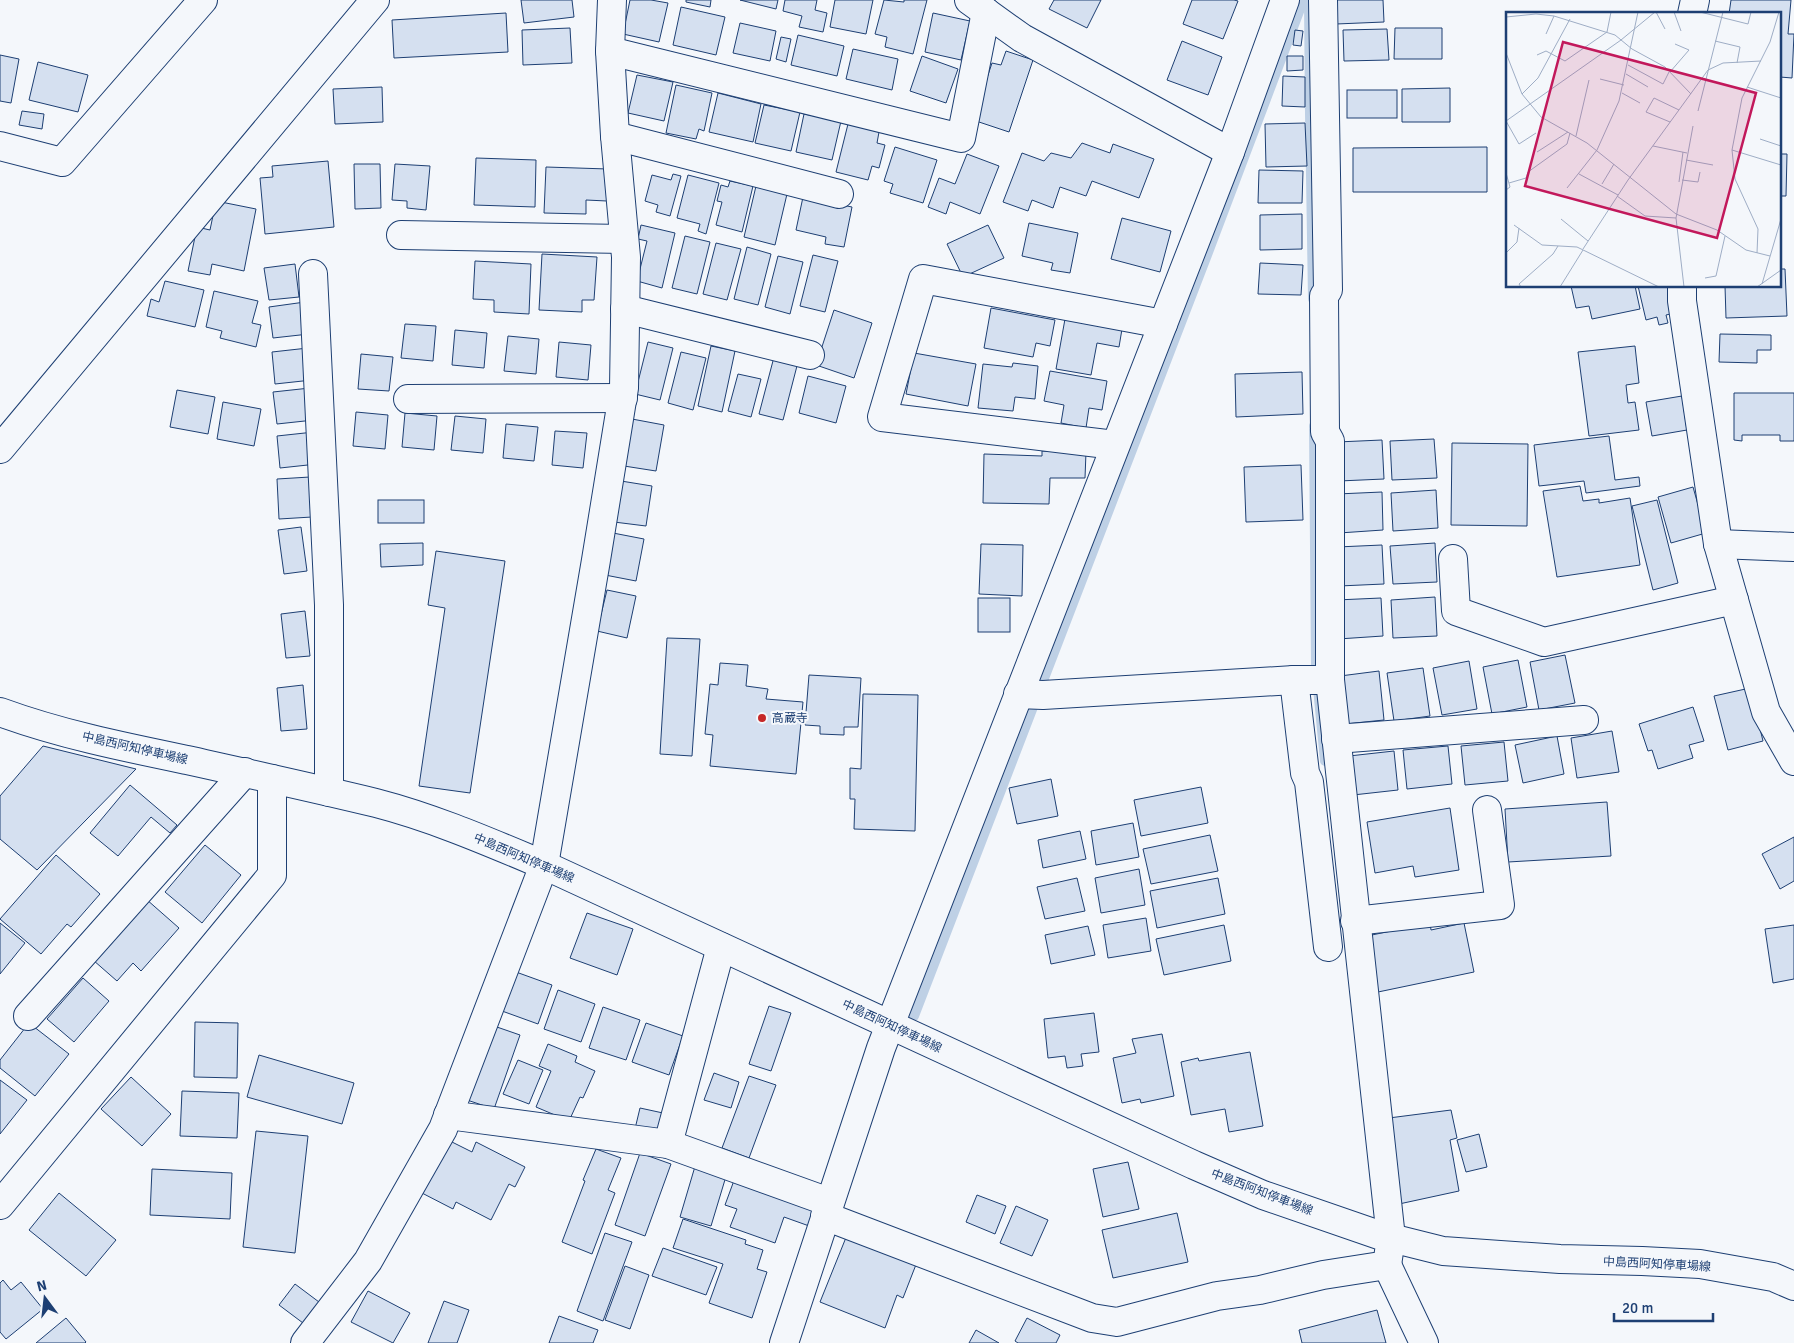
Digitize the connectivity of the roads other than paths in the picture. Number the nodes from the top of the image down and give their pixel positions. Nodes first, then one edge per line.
1 (204, 0) edge
2 (375, 0) edge
3 (612, 0) edge
4 (1285, 0) edge
5 (1323, 0) edge
6 (987, 7) edge
7 (610, 51) junction
8 (615, 136) junction
9 (0, 146) edge
10 (1230, 152) junction
11 (839, 194) dead end
12 (401, 235) dead end
13 (624, 238) junction
14 (313, 274) dead end
15 (1682, 288) edge
16 (625, 309) junction
17 (1163, 324) junction
18 (810, 355) dead end
19 (622, 398) junction
20 (408, 399) dead end
21 (1115, 445) junction
22 (0, 449) edge
23 (1718, 544) junction
24 (1794, 547) edge
25 (1453, 559) dead end
26 (1734, 600) junction
27 (1314, 680) junction
28 (1030, 694) junction
29 (0, 712) edge
30 (1584, 720) dead end
31 (1336, 739) junction
32 (1794, 761) edge
33 (244, 772) junction
34 (272, 779) junction
35 (329, 792) junction
36 (1487, 810) dead end
37 (544, 865) junction
38 (1355, 921) junction
39 (721, 947) junction
40 (1328, 947) dead end
41 (28, 1016) dead end
42 (891, 1025) junction
43 (448, 1115) junction
44 (668, 1144) junction
45 (0, 1205) edge
46 (834, 1216) junction
47 (1391, 1238) junction
48 (1387, 1265) junction
49 (1794, 1286) edge
50 (305, 1343) edge
51 (784, 1343) edge
52 (1424, 1343) edge

1 - 9 street
2 - 22 street
3 - 7 street
4 - 10 street
5 - 27 street
6 - 7 street
6 - 10 street
7 - 8 street
8 - 11 street
8 - 13 street
10 - 17 street
12 - 13 street
13 - 16 street
14 - 35 street
15 - 23 street
16 - 18 street
16 - 19 street
17 - 21 street
17 - 21 street
19 - 20 street
19 - 37 street
21 - 28 street
23 - 24 street
23 - 26 street
25 - 26 street
26 - 32 street
27 - 28 street
27 - 31 street
27 - 40 street
28 - 42 street
29 - 33 street, 中島西阿知停車場線
30 - 31 street
31 - 38 street
33 - 34 street, 中島西阿知停車場線
33 - 41 street
34 - 35 street, 中島西阿知停車場線
34 - 45 street
35 - 37 street, 中島西阿知停車場線
36 - 38 street
37 - 39 street, 中島西阿知停車場線
37 - 43 street
38 - 47 street
39 - 42 street, 中島西阿知停車場線
39 - 44 street
42 - 46 street
42 - 47 street, 中島西阿知停車場線
43 - 44 street
43 - 50 street
44 - 46 street
46 - 48 street
46 - 51 street
47 - 48 street
47 - 49 street, 中島西阿知停車場線
48 - 52 street

